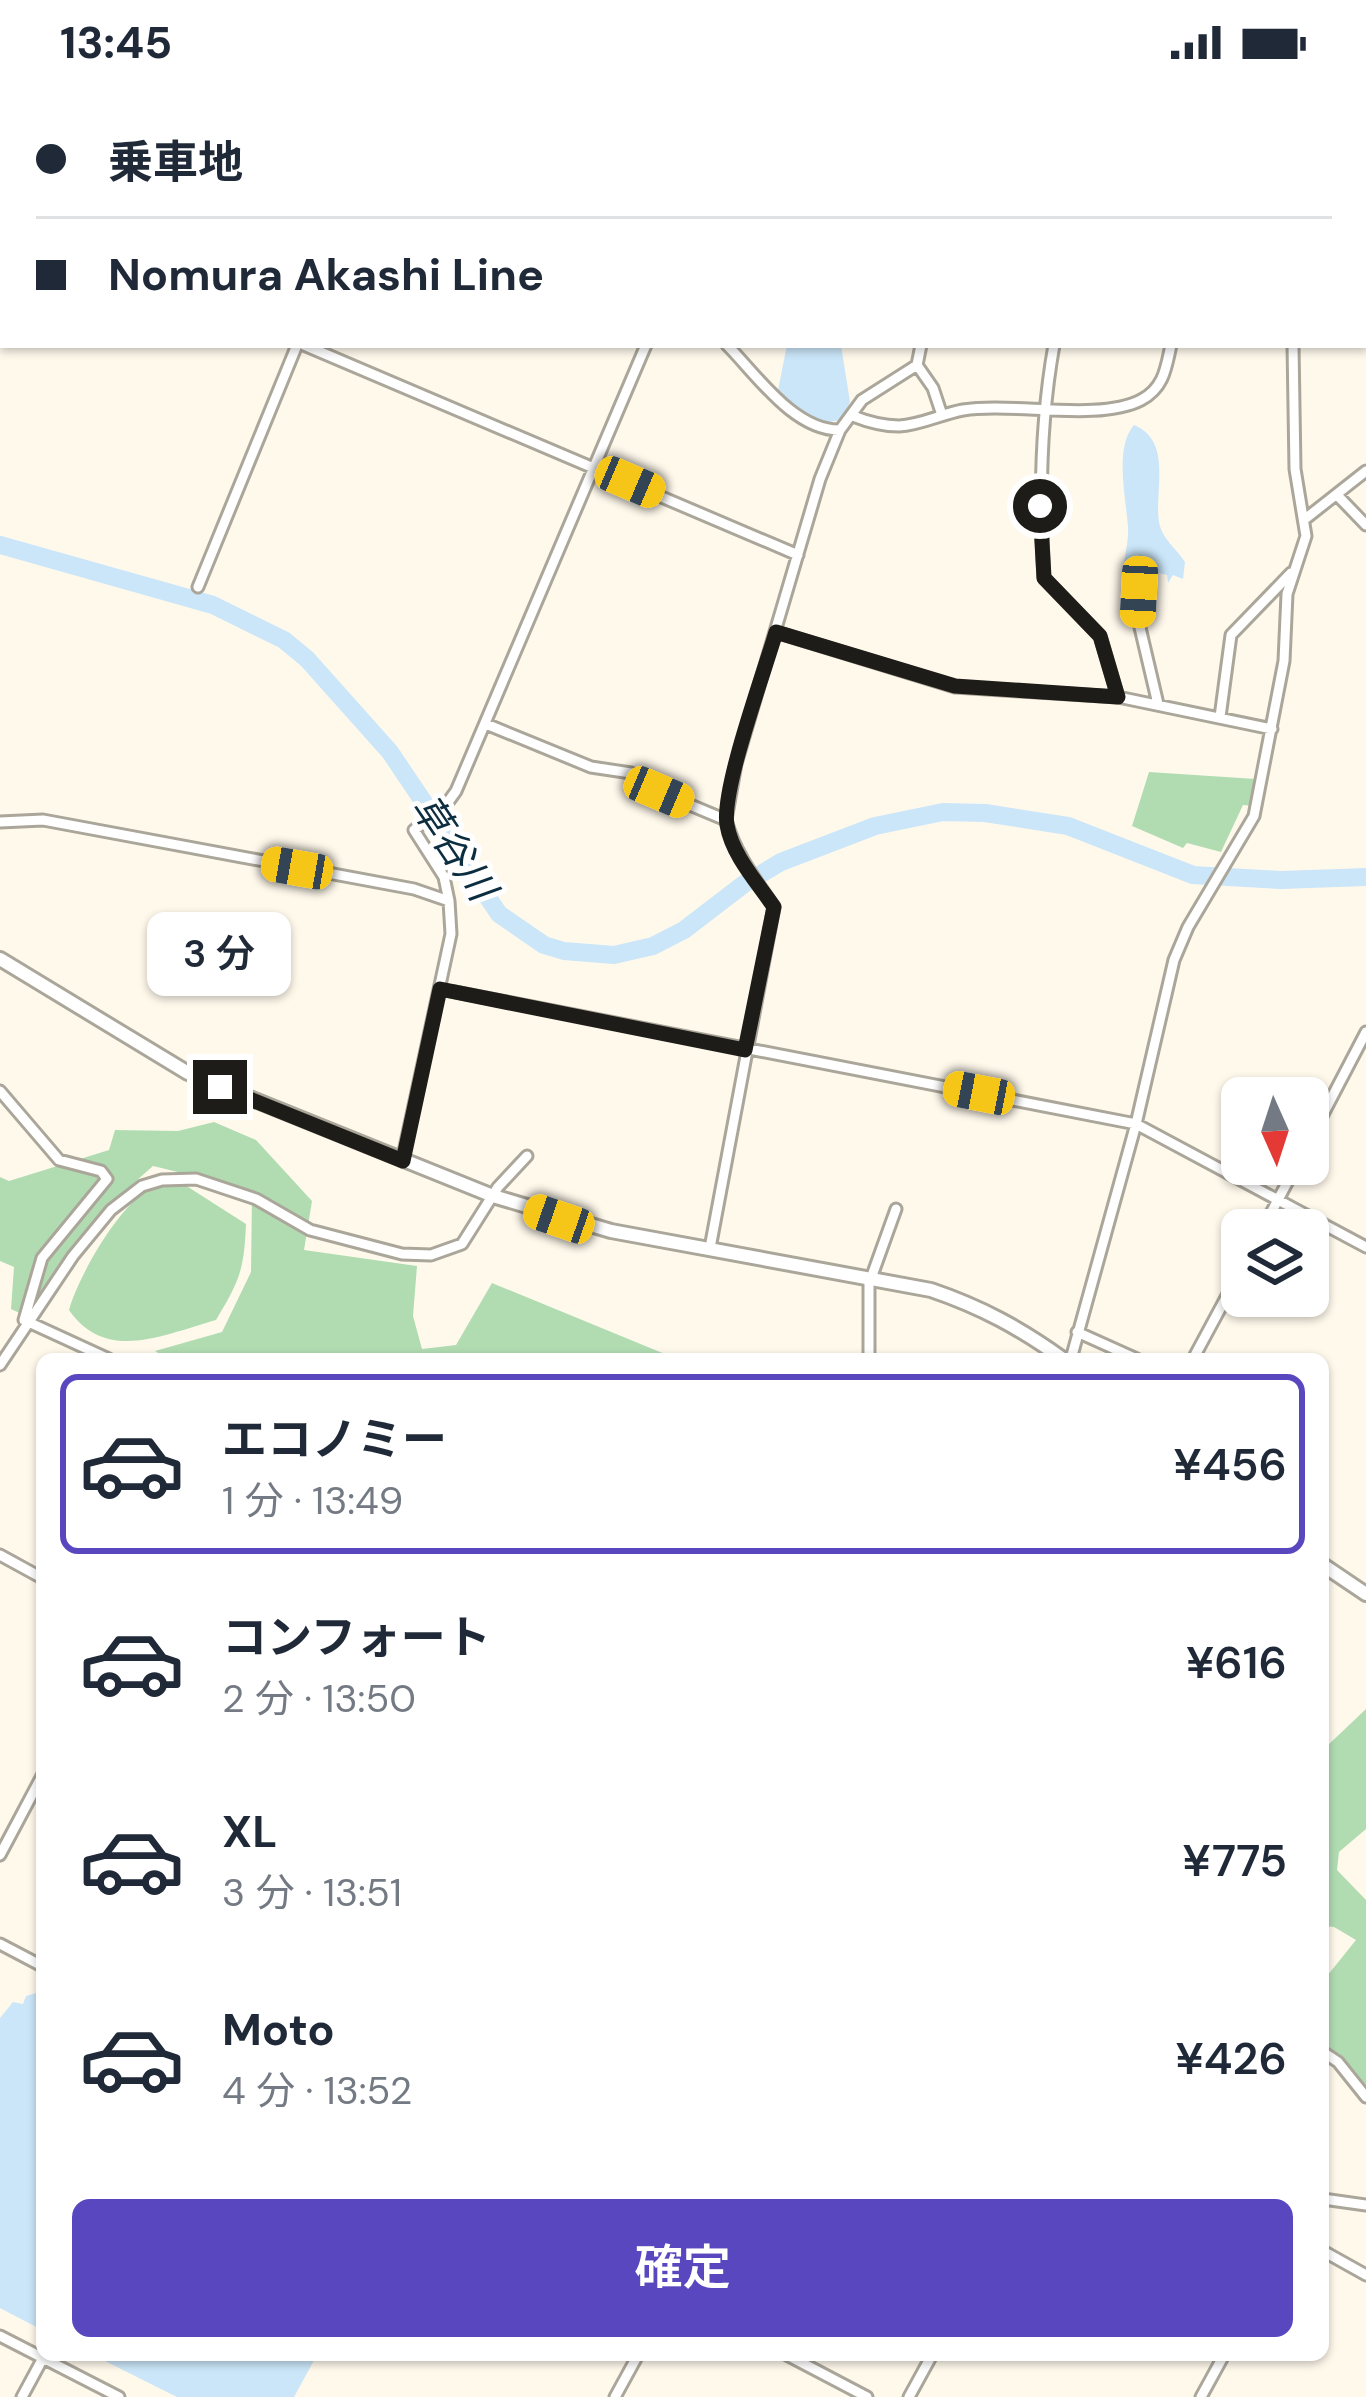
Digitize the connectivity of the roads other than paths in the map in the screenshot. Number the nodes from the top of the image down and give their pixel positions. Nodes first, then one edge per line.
1 (300, 348) edge
2 (308, 348) edge
3 (645, 348) edge
4 (730, 348) edge
5 (920, 348) edge
6 (1053, 348) edge
7 (1170, 348) edge
8 (1293, 348) edge
9 (917, 364) junction
10 (1043, 409) junction
11 (853, 416) junction
12 (942, 416) junction
13 (840, 430) junction
14 (594, 467) junction
15 (1366, 471) edge
16 (1336, 495) junction
17 (1305, 519) junction
18 (1366, 525) edge
19 (798, 555) junction
20 (1291, 573) junction
21 (198, 586) dead end
22 (1139, 592) dead end
23 (776, 632) junction
24 (1118, 697) junction
25 (1158, 704) junction
26 (1220, 717) junction
27 (486, 724) junction
28 (1272, 730) junction
29 (726, 820) junction
30 (0, 822) edge
31 (449, 901) junction
32 (0, 959) edge
33 (440, 989) junction
34 (1366, 1032) edge
35 (745, 1050) junction
36 (0, 1090) edge
37 (1329, 1102) edge
38 (1136, 1124) junction
39 (527, 1156) dead end
40 (403, 1161) junction
41 (1286, 1185) edge
42 (493, 1196) junction
43 (1278, 1200) junction
44 (896, 1209) dead end
45 (1273, 1209) edge
46 (1366, 1247) edge
47 (710, 1248) junction
48 (874, 1277) junction
49 (1221, 1307) edge
50 (32, 1323) junction
51 (1077, 1332) junction
52 (96, 1353) edge
53 (869, 1353) edge
54 (1058, 1353) edge
55 (1069, 1353) edge
56 (1124, 1353) edge
57 (1196, 1353) edge
58 (0, 1364) edge
59 (0, 1555) edge
60 (1329, 1569) edge
61 (36, 1575) edge
62 (1366, 1594) edge
63 (36, 1787) edge
64 (0, 1856) edge
65 (0, 1944) edge
66 (36, 1963) edge
67 (1329, 2056) edge
68 (1366, 2097) edge
69 (1329, 2200) edge
70 (1366, 2205) edge
71 (1329, 2255) edge
72 (1366, 2275) edge
73 (0, 2336) edge
74 (36, 2354) edge
75 (41, 2361) edge
76 (49, 2361) edge
77 (635, 2361) edge
78 (798, 2361) edge
79 (929, 2361) edge
80 (1221, 2361) edge
81 (22, 2397) edge
82 (119, 2397) edge
83 (616, 2397) edge
84 (867, 2397) edge
85 (910, 2397) edge
86 (1201, 2397) edge

1 - 21 street
2 - 14 street
3 - 14 street
4 - 13 street
5 - 9 street
6 - 10 street
7 - 10 street
8 - 17 street
9 - 11 street
9 - 12 street
10 - 12 street
10 - 24 street
11 - 12 street
11 - 13 street
13 - 19 street
14 - 19 street
14 - 27 street
15 - 16 street
16 - 17 street
16 - 18 street
17 - 20 street
19 - 23 street
20 - 26 street
20 - 28 street
22 - 25 street
23 - 24 street
23 - 29 street
24 - 25 street
25 - 26 street
26 - 28 street
27 - 29 street
27 - 31 street
28 - 38 street
29 - 35 street
30 - 31 street
31 - 33 street
32 - 40 main road
33 - 35 street
33 - 40 street
34 - 37 street
35 - 38 street
35 - 47 street
36 - 50 street
38 - 43 street
38 - 51 street
39 - 42 street
40 - 42 main road
41 - 43 street
42 - 47 main road
42 - 50 street
43 - 45 street
43 - 46 street
44 - 48 street
47 - 48 main road
48 - 53 street
48 - 54 main road
49 - 57 street
50 - 52 street
50 - 58 street
51 - 55 street
51 - 56 street
59 - 61 street
60 - 62 main road
63 - 64 street
65 - 66 street
67 - 68 street
69 - 70 street
71 - 72 street
73 - 74 street
75 - 81 street
76 - 82 street
77 - 83 street
78 - 84 street
79 - 85 street
80 - 86 street

